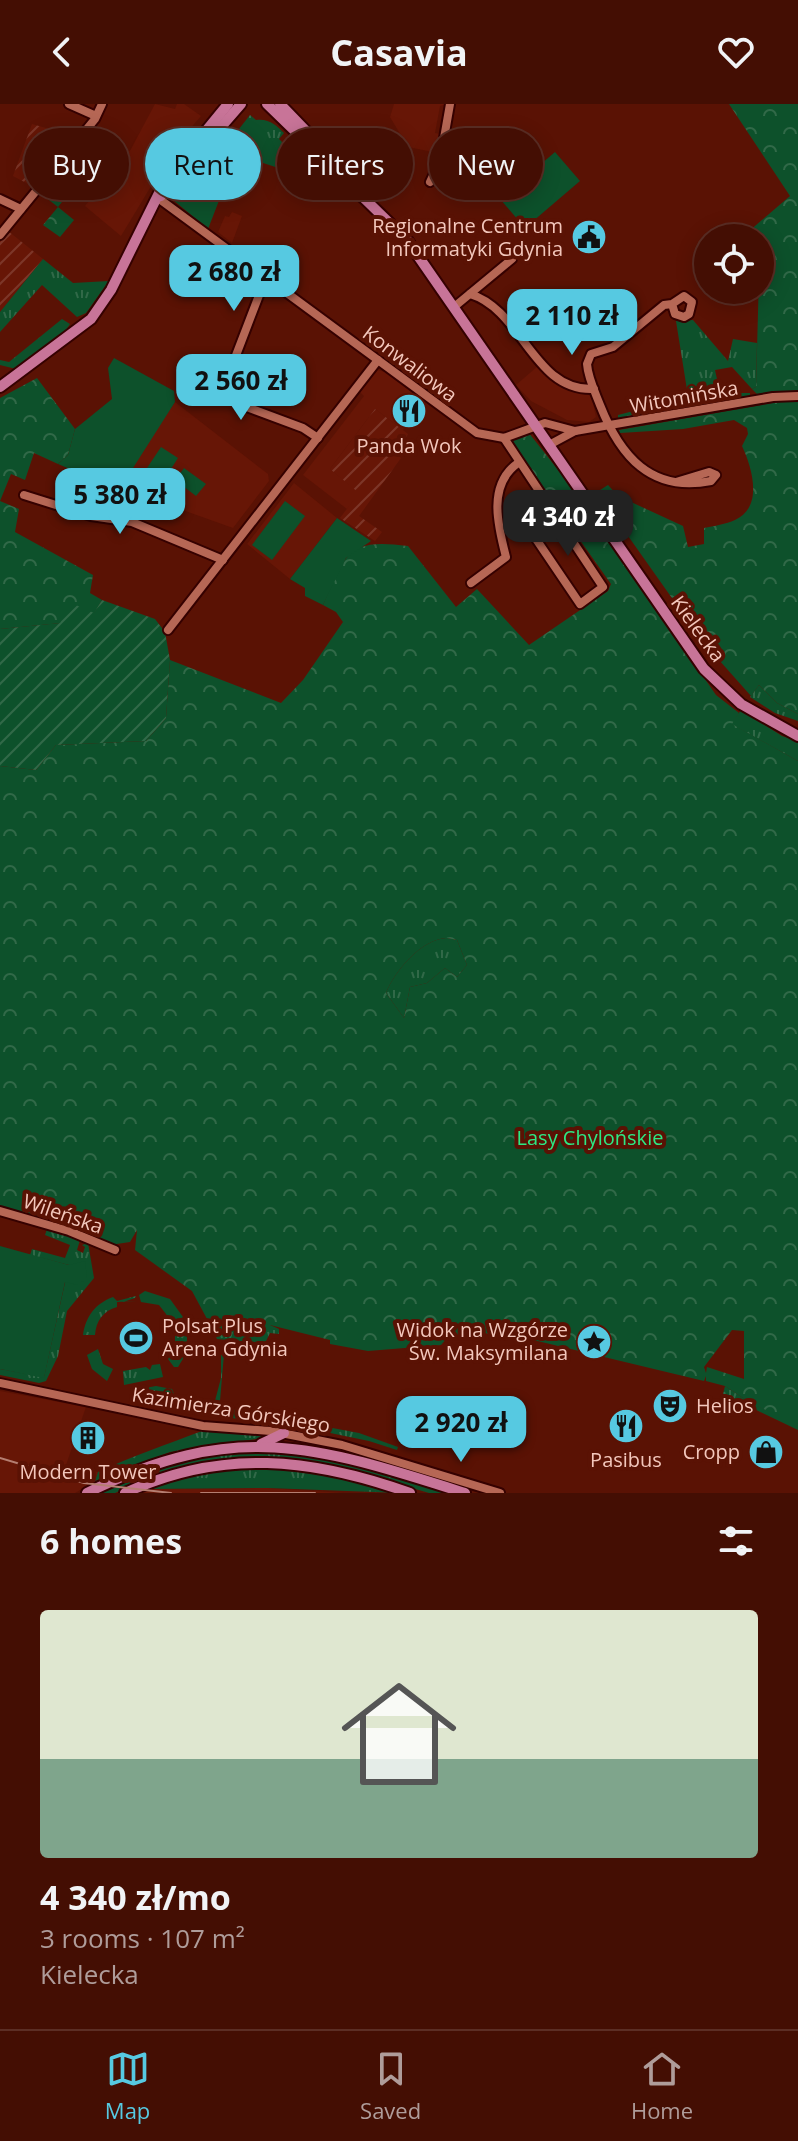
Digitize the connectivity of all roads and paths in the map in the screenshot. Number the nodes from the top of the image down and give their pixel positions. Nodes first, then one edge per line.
1 (69, 104) edge
2 (102, 104) edge
3 (228, 104) edge
4 (241, 104) edge
5 (267, 104) edge
6 (280, 104) edge
7 (450, 104) edge
8 (96, 116) junction
9 (207, 128) edge
10 (220, 128) edge
11 (292, 128) edge
12 (303, 128) edge
13 (446, 128) edge
14 (0, 199) edge
15 (157, 200) edge
16 (161, 200) edge
17 (368, 200) edge
18 (21, 209) junction
19 (0, 235) edge
20 (512, 259) dead end
21 (266, 277) junction
22 (470, 294) junction
23 (672, 304) dead end
24 (454, 307) junction
25 (378, 360) junction
26 (0, 387) edge
27 (594, 389) junction
28 (798, 396) edge
29 (535, 424) junction
30 (609, 426) junction
31 (575, 431) junction
32 (318, 438) junction
33 (504, 438) junction
34 (549, 445) junction
35 (518, 463) junction
36 (676, 482) dead end
37 (24, 495) dead end
38 (536, 539) dead end
39 (223, 560) junction
40 (471, 583) dead end
41 (168, 630) dead end
42 (798, 736) edge
43 (0, 1211) edge
44 (115, 1250) dead end
45 (0, 1383) edge
46 (284, 1433) junction
47 (253, 1446) junction
48 (87, 1493) edge
49 (125, 1493) edge
50 (410, 1493) edge
51 (465, 1493) edge
52 (500, 1493) edge

1 - 8 street
2 - 8 street
3 - 9 main road
4 - 10 main road
5 - 11 main road
6 - 12 main road
7 - 13 street
8 - 18 street
14 - 18 street
15 - 26 main road
16 - 21 street, Konwaliowa
17 - 24 main road, Kielecka
18 - 19 street
20 - 22 street
21 - 25 street, Konwaliowa
21 - 32 street
22 - 24 street
22 - 27 street
23 - 27 street
24 - 29 main road, Kielecka
25 - 32 street
25 - 33 street, Konwaliowa
27 - 30 street
28 - 30 street, Witomińska
29 - 31 street, Witomińska
29 - 33 street
29 - 34 main road, Kielecka
30 - 31 street, Witomińska
30 - 36 street
31 - 34 street, Witomińska
32 - 39 street
33 - 35 street
34 - 42 main road, Kielecka
35 - 38 street
35 - 40 street
37 - 39 street
39 - 41 street
43 - 44 street, Wileńska
45 - 46 street, Kazimierza Górskiego
46 - 47 main road
46 - 52 street, Kazimierza Górskiego
47 - 48 main road
47 - 51 main road
49 - 50 main road

